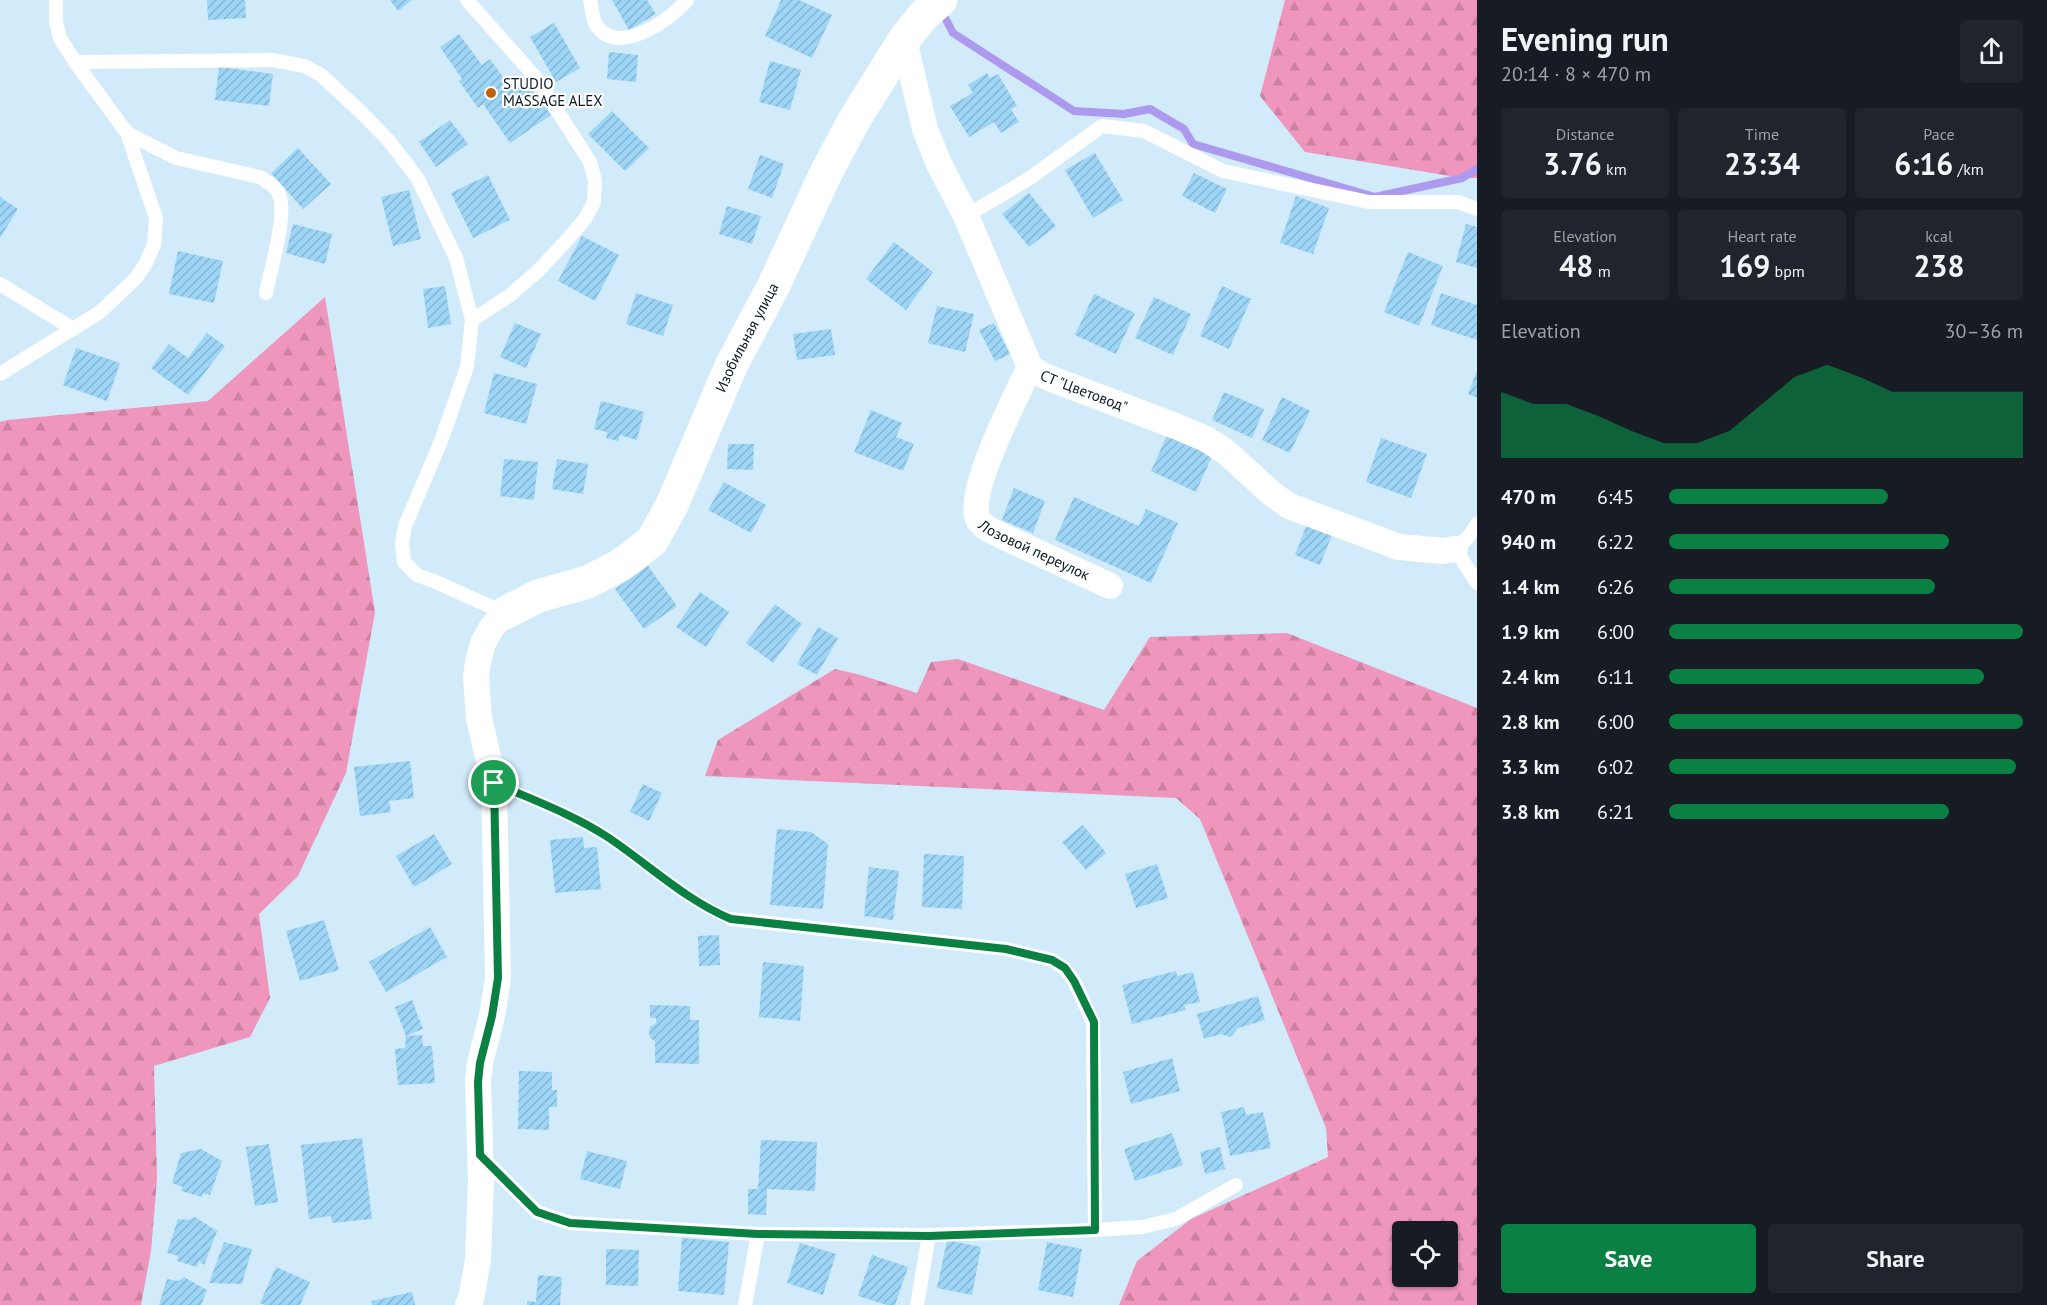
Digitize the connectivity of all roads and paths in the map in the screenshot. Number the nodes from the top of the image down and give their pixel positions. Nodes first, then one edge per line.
1 (56, 0) edge
2 (467, 0) edge
3 (590, 0) edge
4 (687, 0) edge
5 (941, 0) edge
6 (904, 40) junction
7 (75, 62) junction
8 (127, 133) junction
9 (1477, 209) edge
10 (966, 216) junction
11 (0, 284) edge
12 (266, 293) dead end
13 (472, 320) junction
14 (73, 329) junction
15 (1030, 367) junction
16 (0, 374) edge
17 (1477, 524) edge
18 (1455, 549) junction
19 (1477, 583) edge
20 (1110, 586) dead end
21 (505, 613) junction
22 (494, 783) junction
23 (731, 919) joint
24 (480, 1155) junction
25 (1236, 1185) dead end
26 (1095, 1230) junction
27 (758, 1234) junction
28 (929, 1236) junction
29 (468, 1305) edge
30 (745, 1305) edge
31 (917, 1305) edge

1 - 7 lane
2 - 13 lane
3 - 4 lane
5 - 6 street, Изобильная улица
6 - 10 street, СТ "Цветовод"
6 - 21 street, Изобильная улица
7 - 8 lane
7 - 13 lane
8 - 12 lane
8 - 14 lane
9 - 10 lane
10 - 15 street, СТ "Цветовод"
11 - 14 lane
13 - 21 lane
14 - 16 lane
15 - 18 street, СТ "Цветовод"
15 - 20 street, Лозовой переулок
17 - 18 lane
18 - 19 lane
21 - 22 street
22 - 23 path
22 - 24 street
23 - 26 lane
24 - 27 lane
24 - 29 street
25 - 26 lane
26 - 28 lane
27 - 28 lane
27 - 30 lane
28 - 31 lane

